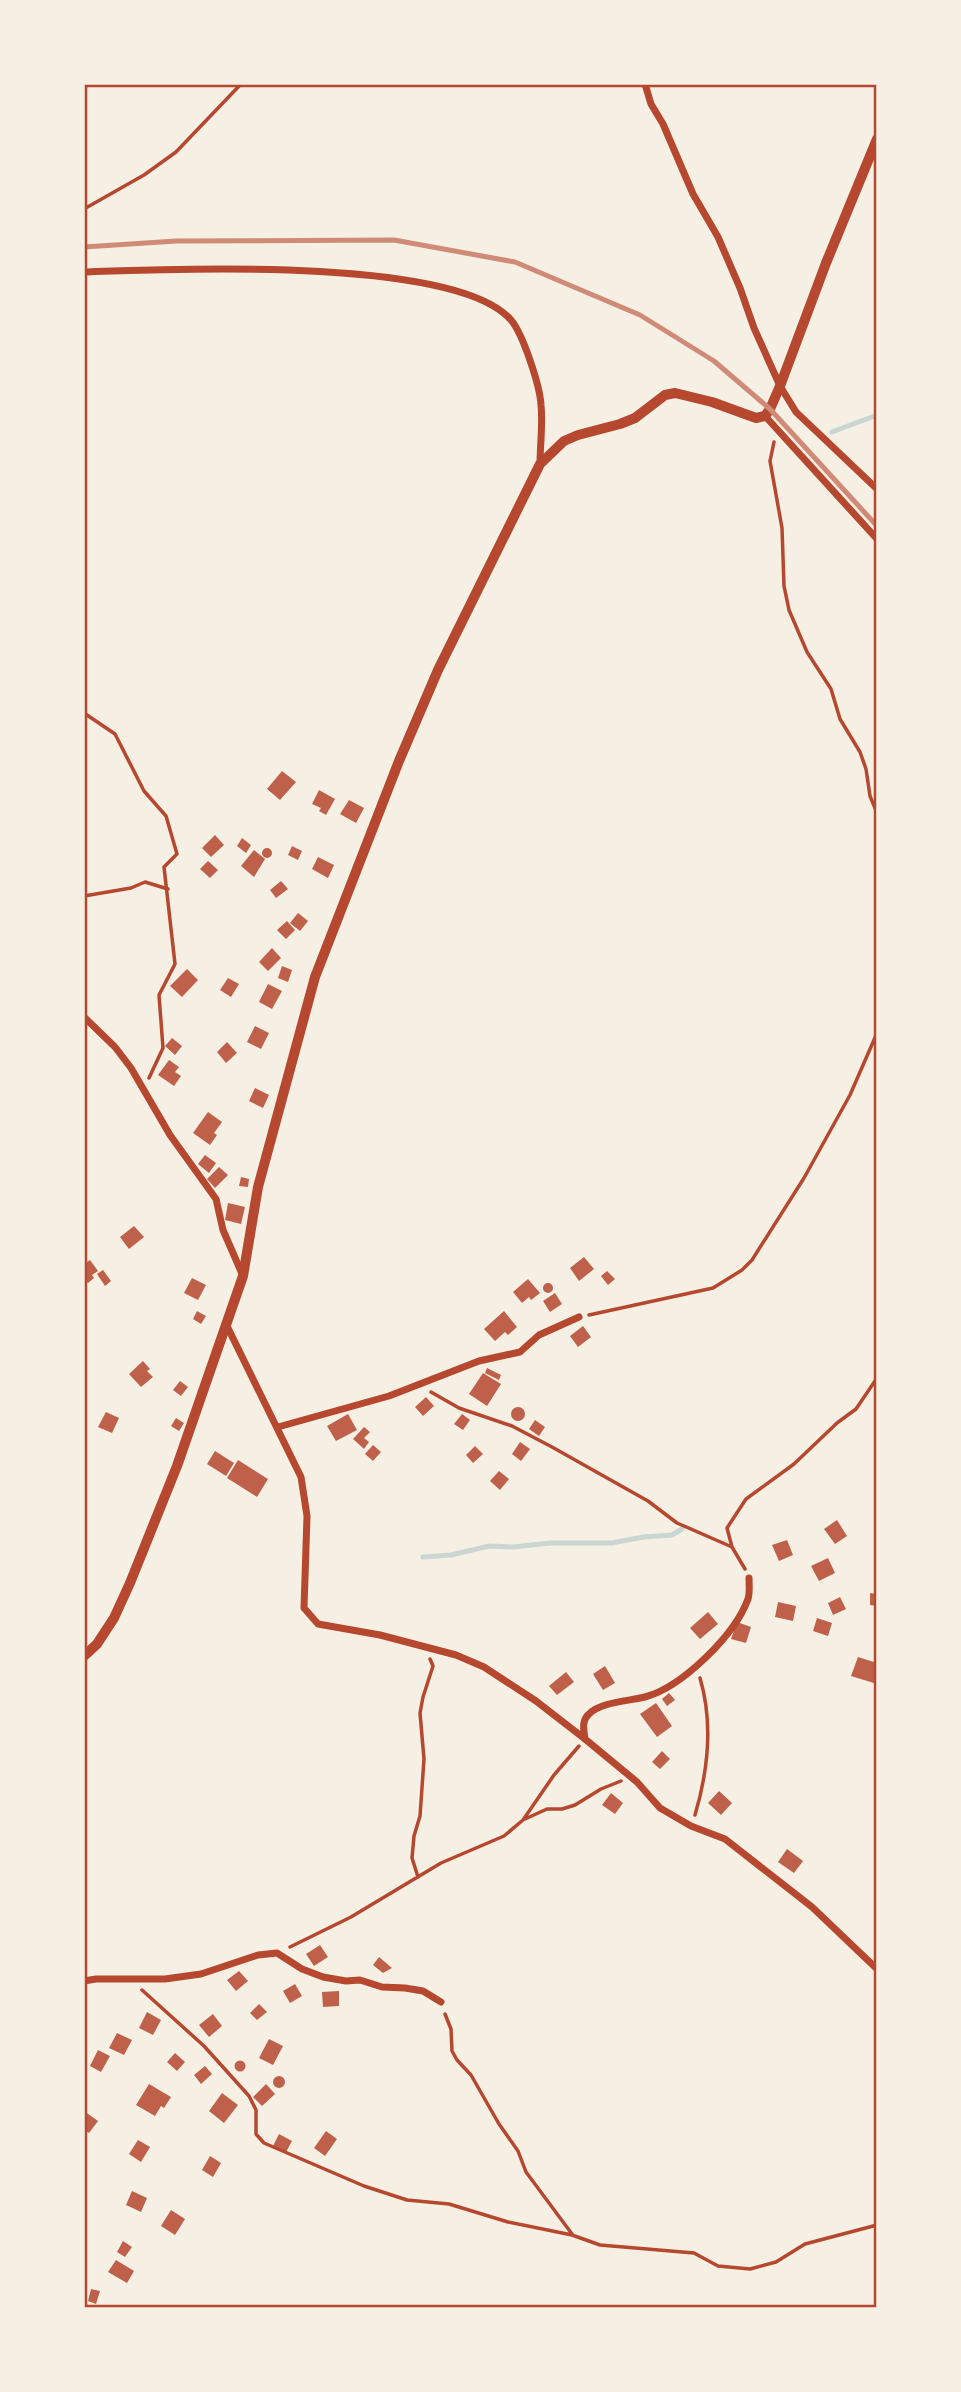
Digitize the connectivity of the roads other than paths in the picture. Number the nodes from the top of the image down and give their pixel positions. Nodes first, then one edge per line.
1 (645, 84) edge
2 (877, 139) edge
3 (84, 272) edge
4 (780, 386) junction
5 (765, 416) junction
6 (540, 464) junction
7 (877, 489) edge
8 (877, 539) edge
9 (84, 1017) edge
10 (243, 1276) junction
11 (579, 1317) road end
12 (226, 1324) junction
13 (278, 1427) junction
14 (749, 1578) road end
15 (84, 1656) edge
16 (585, 1740) junction
17 (877, 1969) edge
18 (84, 1982) edge
19 (441, 2002) road end

1 - 4 street
2 - 4 street
3 - 6 street
4 - 5 street
4 - 7 street
5 - 6 street
5 - 8 street
6 - 10 street
9 - 10 street
10 - 12 street
11 - 13 street
12 - 13 street
12 - 15 street
13 - 16 street
14 - 16 street
16 - 17 street
18 - 19 street

